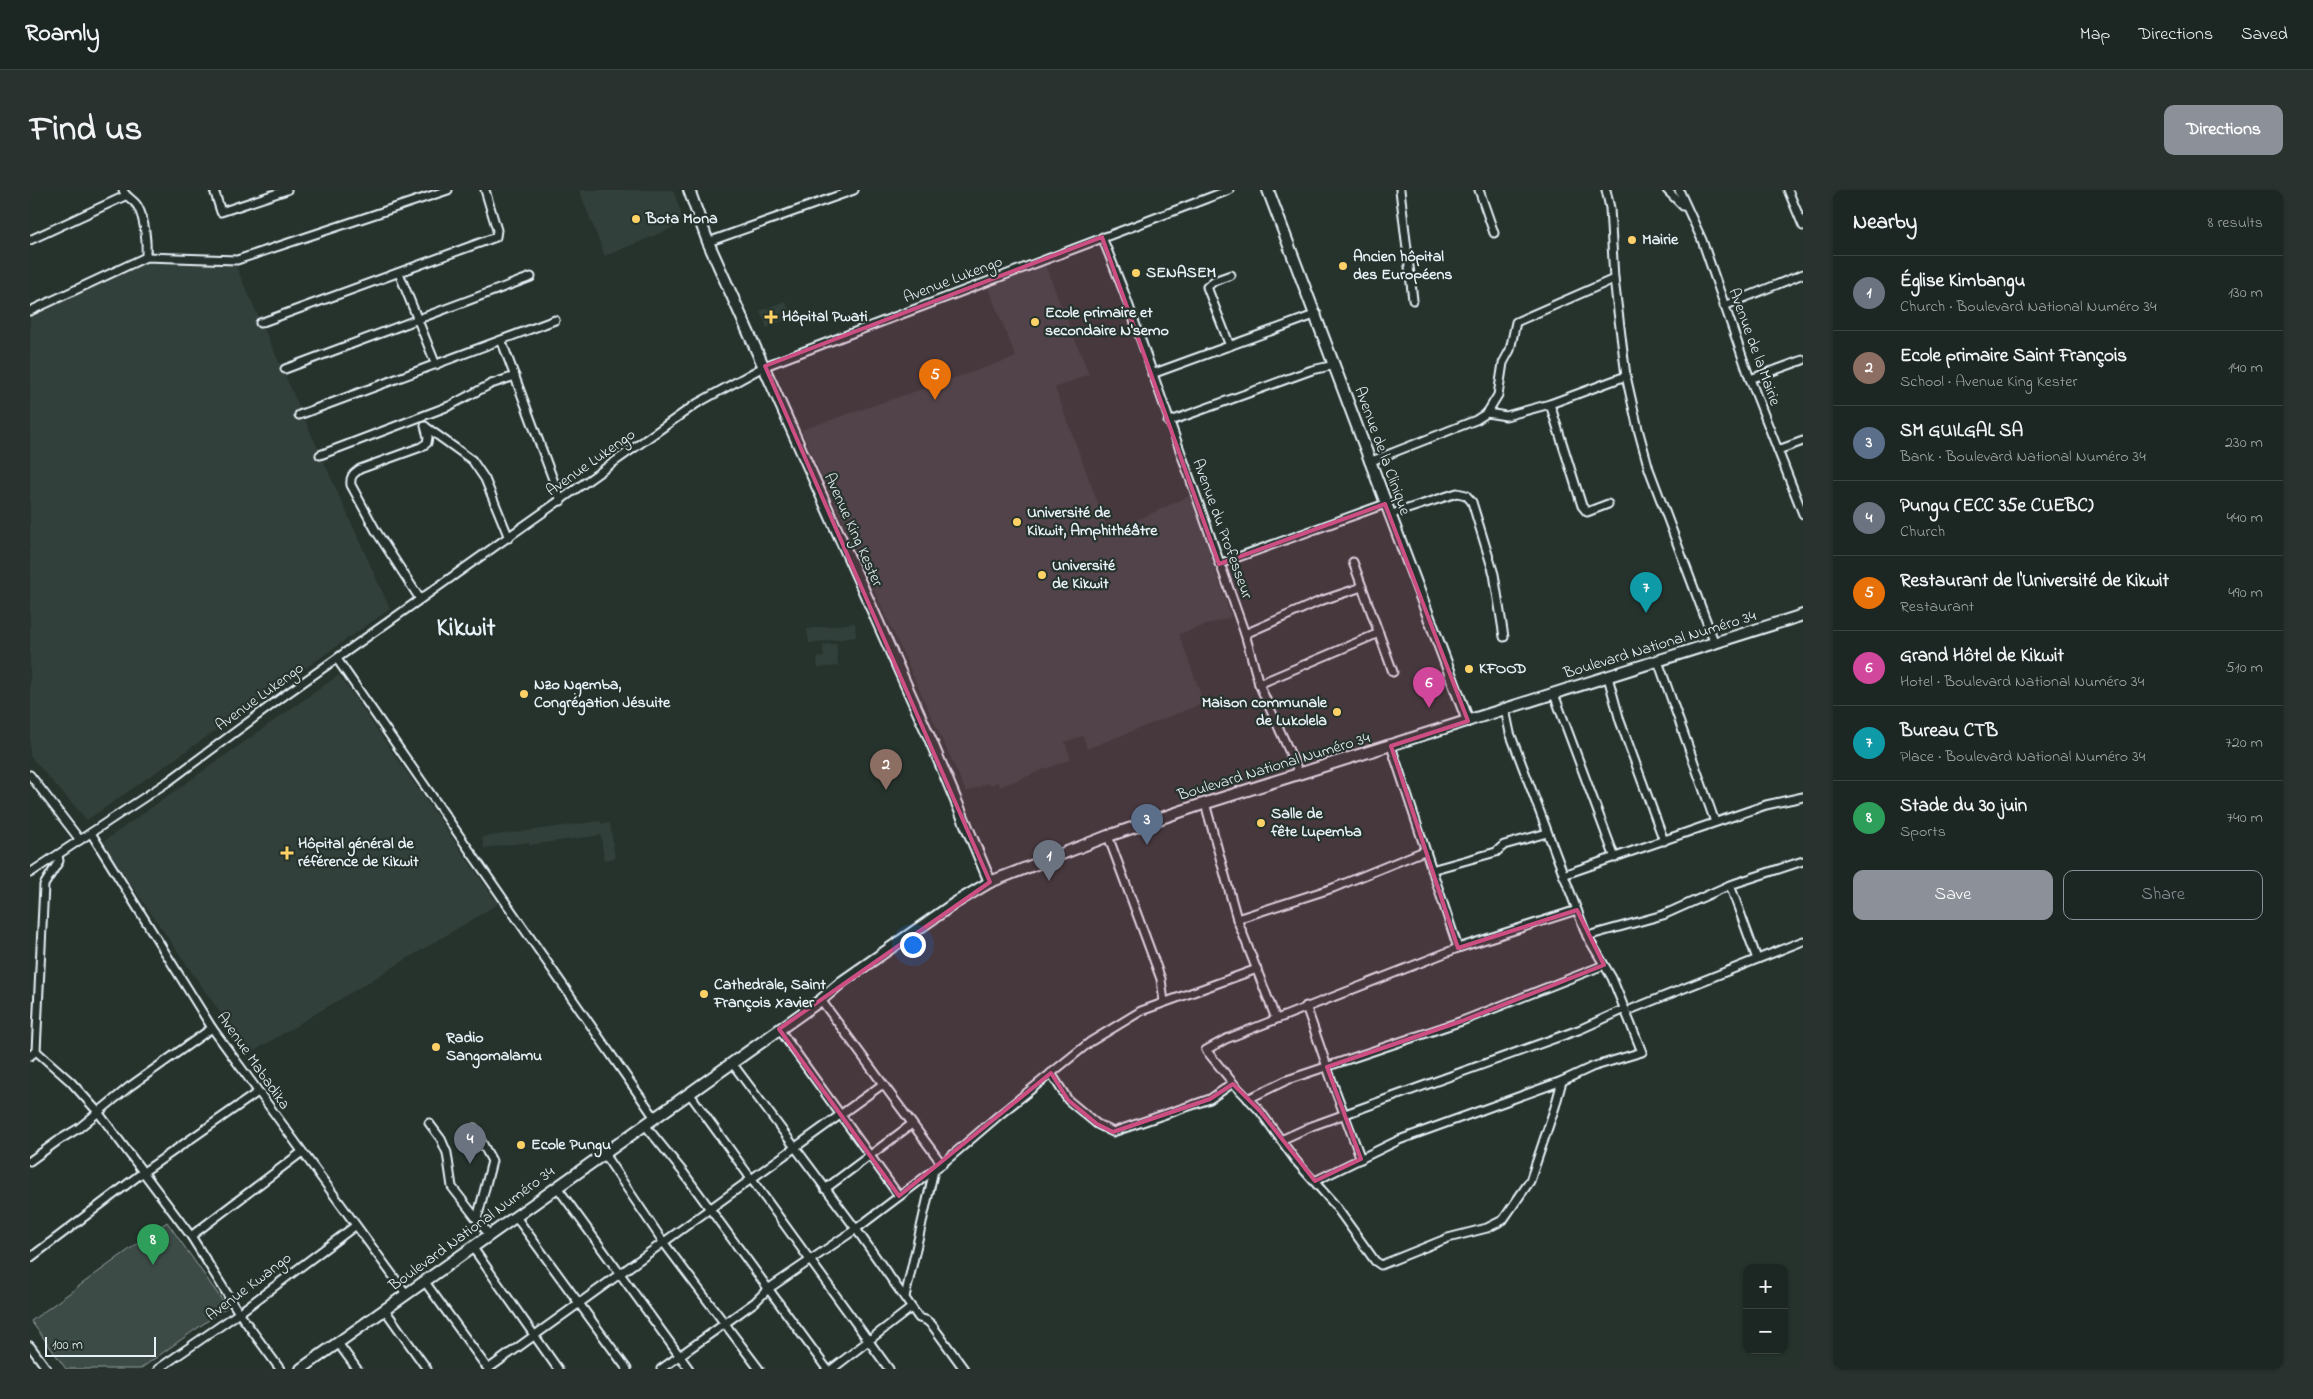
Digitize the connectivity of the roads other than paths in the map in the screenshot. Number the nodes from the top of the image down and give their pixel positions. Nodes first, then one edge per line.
1 (214, 190) edge
2 (287, 190) edge
3 (448, 190) edge
4 (485, 190) edge
5 (689, 190) edge
6 (854, 190) edge
7 (1228, 190) edge
8 (1268, 190) edge
9 (1400, 190) edge
10 (1479, 190) edge
11 (1606, 190) edge
12 (1667, 190) edge
13 (1679, 190) edge
14 (1788, 190) edge
15 (124, 193) edge
16 (1686, 208) junction
17 (1803, 226) edge
18 (1494, 233) dead end
19 (1102, 237) junction
20 (30, 240) edge
21 (708, 242) junction
22 (146, 257) junction
23 (399, 273) junction
24 (1803, 274) edge
25 (1231, 275) dead end
26 (531, 277) dead end
27 (1614, 279) junction
28 (1413, 300) dead end
29 (1724, 306) junction
30 (30, 312) edge
31 (1317, 314) junction
32 (418, 320) junction
33 (555, 320) dead end
34 (260, 323) dead end
35 (502, 342) junction
36 (1230, 346) junction
37 (1803, 360) edge
38 (436, 365) junction
39 (1334, 365) junction
40 (765, 366) junction
41 (285, 368) dead end
42 (1152, 374) junction
43 (515, 376) junction
44 (1626, 376) junction
45 (1750, 379) junction
46 (1550, 404) junction
47 (1487, 413) junction
48 (299, 415) dead end
49 (416, 419) junction
50 (1168, 422) junction
51 (426, 426) junction
52 (1803, 441) edge
53 (1778, 450) junction
54 (320, 455) dead end
55 (1369, 462) junction
56 (561, 501) junction
57 (1385, 504) junction
58 (1608, 504) dead end
59 (1803, 514) edge
60 (1389, 515) junction
61 (509, 538) junction
62 (1353, 562) dead end
63 (1220, 564) junction
64 (1362, 587) junction
65 (420, 599) junction
66 (1803, 616) edge
67 (1379, 633) junction
68 (1244, 634) junction
69 (1504, 637) dead end
70 (1715, 644) junction
71 (337, 659) junction
72 (1658, 661) junction
73 (1393, 672) dead end
74 (1608, 677) junction
75 (1259, 684) junction
76 (1554, 694) junction
77 (1505, 709) junction
78 (1468, 721) junction
79 (1391, 746) junction
80 (1299, 774) junction
81 (30, 775) edge
82 (1803, 797) edge
83 (1205, 803) junction
84 (1715, 822) junction
85 (91, 833) junction
86 (1547, 833) junction
87 (1108, 836) junction
88 (80, 840) junction
89 (1664, 841) junction
90 (1424, 851) junction
91 (58, 855) junction
92 (1616, 858) junction
93 (1803, 861) edge
94 (1431, 870) junction
95 (30, 873) edge
96 (1563, 875) junction
97 (990, 882) junction
98 (1730, 886) junction
99 (1577, 910) junction
100 (1237, 919) junction
101 (1587, 936) junction
102 (1803, 941) edge
103 (1458, 948) junction
104 (1757, 959) junction
105 (1604, 965) junction
106 (1257, 969) junction
107 (820, 1000) junction
108 (1164, 1002) junction
109 (1306, 1006) junction
110 (1629, 1009) junction
111 (1276, 1019) junction
112 (212, 1028) junction
113 (779, 1029) junction
114 (36, 1050) junction
115 (30, 1056) edge
116 (732, 1063) junction
117 (1327, 1067) junction
118 (1051, 1073) junction
119 (1562, 1081) junction
120 (1233, 1083) junction
121 (883, 1084) junction
122 (258, 1092) junction
123 (689, 1093) junction
124 (1248, 1099) junction
125 (98, 1112) junction
126 (841, 1113) junction
127 (1344, 1115) junction
128 (655, 1118) junction
129 (429, 1123) dead end
130 (912, 1124) junction
131 (645, 1125) junction
132 (474, 1128) dead end
133 (1281, 1140) junction
134 (794, 1147) junction
135 (302, 1152) junction
136 (604, 1154) junction
137 (870, 1155) junction
138 (1361, 1159) junction
139 (30, 1161) edge
140 (942, 1164) junction
141 (934, 1170) junction
142 (142, 1173) junction
143 (751, 1179) junction
144 (1315, 1181) junction
145 (557, 1187) junction
146 (825, 1189) junction
147 (899, 1196) junction
148 (711, 1209) junction
149 (516, 1217) junction
150 (477, 1219) junction
151 (355, 1226) junction
152 (856, 1229) junction
153 (190, 1236) junction
154 (490, 1236) junction
155 (664, 1242) junction
156 (473, 1248) junction
157 (30, 1258) edge
158 (810, 1262) junction
159 (621, 1275) junction
160 (425, 1282) junction
161 (768, 1289) junction
162 (406, 1295) junction
163 (905, 1296) junction
164 (580, 1304) junction
165 (911, 1308) junction
166 (385, 1310) junction
167 (238, 1313) junction
168 (725, 1323) junction
169 (534, 1337) junction
170 (869, 1342) junction
171 (338, 1343) junction
172 (31, 1350) edge
173 (679, 1355) junction
174 (47, 1369) edge
175 (158, 1369) edge
176 (280, 1369) edge
177 (301, 1369) edge
178 (357, 1369) edge
179 (427, 1369) edge
180 (488, 1369) edge
181 (558, 1369) edge
182 (627, 1369) edge
183 (660, 1369) edge
184 (689, 1369) edge
185 (759, 1369) edge
186 (827, 1369) edge
187 (832, 1369) edge
188 (889, 1369) edge
189 (964, 1369) edge

1 - 2 street
3 - 22 street
4 - 23 street
5 - 21 main road, Avenue King Kester
6 - 21 street
7 - 19 street, Avenue Lukengo
8 - 31 main road, Avenue de la Clinique
9 - 28 street
10 - 18 street
11 - 27 street
12 - 16 street
13 - 16 street, Avenue de la Mairie
14 - 17 street
15 - 20 street
15 - 22 street
16 - 29 street, Avenue de la Mairie
19 - 40 street, Avenue Lukengo
19 - 42 street, Avenue du Professeur
21 - 40 main road, Avenue King Kester
22 - 30 street
23 - 32 street
23 - 34 street
24 - 29 street
25 - 36 street
26 - 32 street
27 - 44 street
27 - 47 street
29 - 45 street, Avenue de la Mairie
31 - 36 street
31 - 39 main road, Avenue de la Clinique
32 - 38 street
32 - 41 street
33 - 35 street
35 - 38 street
35 - 43 street
36 - 42 street
37 - 45 street
38 - 48 street
39 - 50 street
39 - 55 main road, Avenue de la Clinique
40 - 56 street, Avenue Lukengo
40 - 97 main road, Avenue King Kester
42 - 50 street, Avenue du Professeur
43 - 49 street
43 - 56 street
44 - 46 street
44 - 70 street
45 - 53 street, Avenue de la Mairie
46 - 47 street
46 - 58 street
47 - 55 street
49 - 51 street
49 - 54 street
50 - 63 street, Avenue du Professeur
51 - 61 street
51 - 65 street
52 - 53 street
53 - 59 street, Avenue de la Mairie
55 - 57 main road, Avenue de la Clinique
56 - 61 street, Avenue Lukengo
57 - 60 main road, Avenue de la Clinique
57 - 63 street
60 - 69 street
60 - 78 main road, Avenue de la Clinique
61 - 65 street, Avenue Lukengo
62 - 64 street
63 - 68 street, Avenue du Professeur
64 - 67 street
64 - 68 street
65 - 71 street, Avenue Lukengo
66 - 70 main road, Boulevard National Numéro 34
67 - 73 street
67 - 75 street
68 - 75 street, Avenue du Professeur
70 - 72 main road, Boulevard National Numéro 34
71 - 85 street, Avenue Lukengo
71 - 128 street
72 - 74 main road, Boulevard National Numéro 34
72 - 84 street
74 - 76 main road, Boulevard National Numéro 34
74 - 89 street
75 - 80 street, Avenue du Professeur
76 - 77 main road, Boulevard National Numéro 34
76 - 92 street
77 - 78 main road, Boulevard National Numéro 34
77 - 86 street
78 - 79 main road, Boulevard National Numéro 34
79 - 80 main road, Boulevard National Numéro 34
79 - 90 street
80 - 83 main road, Boulevard National Numéro 34
81 - 88 street
82 - 84 street
83 - 87 main road, Boulevard National Numéro 34
83 - 100 street
84 - 89 street
85 - 88 street, Avenue Lukengo
85 - 112 street, Avenue Mabadika
86 - 94 street
86 - 96 street
87 - 97 main road, Boulevard National Numéro 34
87 - 108 street
88 - 91 street, Avenue Lukengo
89 - 92 street
90 - 94 street
90 - 100 street
91 - 95 street, Avenue Lukengo
91 - 114 street
92 - 96 street
93 - 98 street
94 - 103 street
96 - 99 street
97 - 107 main road, Boulevard National Numéro 34
98 - 101 street
98 - 104 street
99 - 101 street
99 - 103 street
100 - 106 street
101 - 105 street
102 - 104 street
103 - 109 street
104 - 110 street
105 - 110 street
105 - 117 street
106 - 108 street
106 - 111 street
107 - 113 main road, Boulevard National Numéro 34
107 - 121 street
108 - 118 street
109 - 111 street
109 - 117 street
110 - 119 street
110 - 127 street
111 - 120 street
112 - 122 street, Avenue Mabadika
112 - 125 street
113 - 116 main road, Boulevard National Numéro 34
113 - 126 street
114 - 115 street
114 - 125 street
116 - 123 main road, Boulevard National Numéro 34
116 - 134 street
117 - 124 street
117 - 127 street
118 - 120 street
118 - 140 street
119 - 138 street
119 - 144 street
120 - 124 street
121 - 126 street
121 - 130 street
122 - 135 street, Avenue Mabadika
122 - 142 street
123 - 128 main road, Boulevard National Numéro 34
123 - 143 street
124 - 133 street
125 - 139 street
125 - 142 street
126 - 134 street
126 - 137 street
127 - 133 street
127 - 138 street
128 - 131 main road, Boulevard National Numéro 34
129 - 150 street
130 - 137 street
130 - 140 street
131 - 136 main road, Boulevard National Numéro 34
131 - 148 street
132 - 150 street
133 - 144 street
134 - 143 street
134 - 146 street
135 - 151 street, Avenue Mabadika
135 - 153 street
136 - 145 main road, Boulevard National Numéro 34
136 - 155 street
137 - 146 street
137 - 147 street
138 - 144 street
140 - 141 street
141 - 147 street
141 - 163 street
142 - 153 street
142 - 157 street
143 - 148 street
143 - 158 street
145 - 149 main road, Boulevard National Numéro 34
145 - 159 street
146 - 152 street
147 - 152 street
148 - 155 street
148 - 161 street
149 - 154 main road, Boulevard National Numéro 34
149 - 164 street
150 - 154 street
151 - 162 street, Avenue Mabadika
151 - 167 street, Avenue Kwango
152 - 158 street
152 - 163 street
153 - 167 street
154 - 156 main road, Boulevard National Numéro 34
155 - 159 street
155 - 168 street
156 - 160 main road, Boulevard National Numéro 34
156 - 169 street
158 - 161 street
158 - 170 street
159 - 164 street
159 - 173 street
160 - 162 main road, Boulevard National Numéro 34
160 - 180 street
161 - 168 street
161 - 186 street
162 - 166 main road, Boulevard National Numéro 34
163 - 165 street
164 - 169 street
164 - 182 street
165 - 170 street
165 - 189 street
166 - 171 main road, Boulevard National Numéro 34
166 - 179 street
167 - 175 street, Avenue Kwango
167 - 176 street
168 - 173 street
168 - 185 street
169 - 180 street
169 - 181 street
170 - 187 street
170 - 188 street
171 - 177 main road, Boulevard National Numéro 34
171 - 178 street
172 - 174 street
173 - 183 street
173 - 184 street

